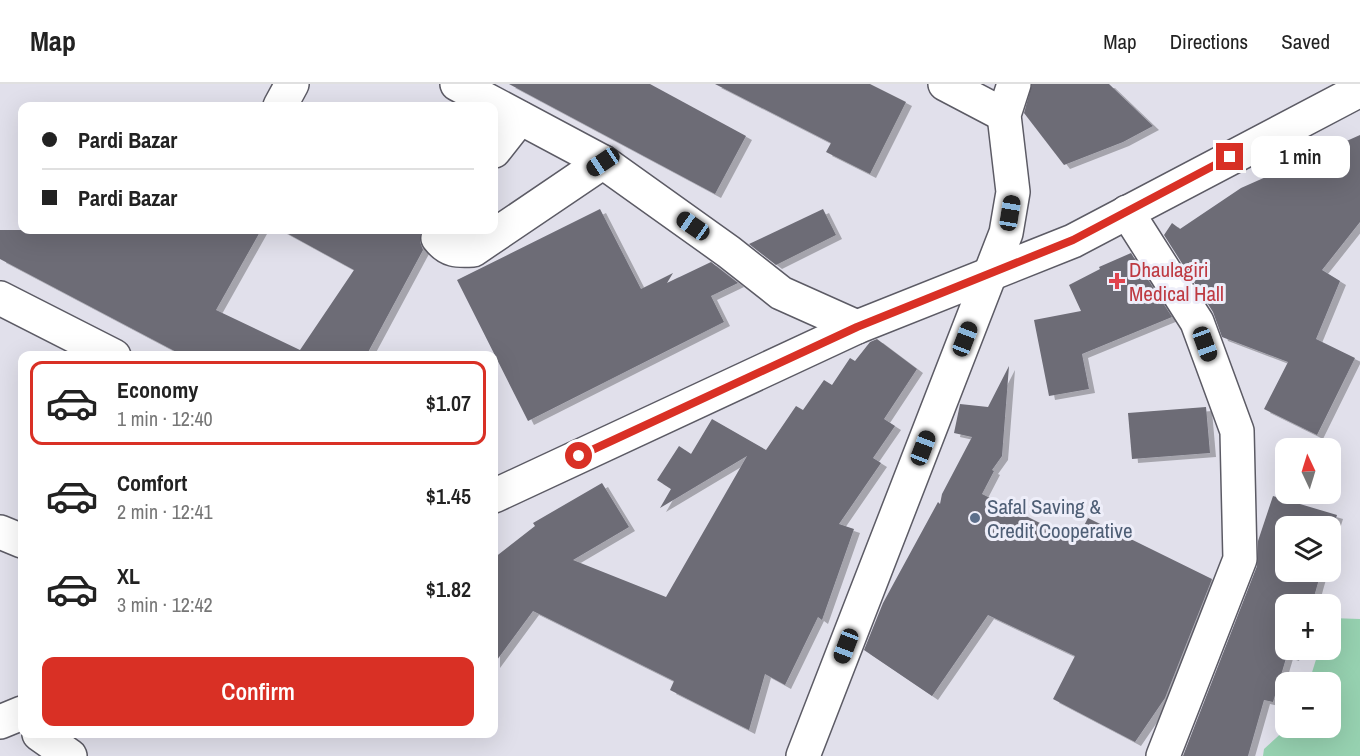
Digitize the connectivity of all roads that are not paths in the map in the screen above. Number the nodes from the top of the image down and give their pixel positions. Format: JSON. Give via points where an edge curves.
{"nodes":[{"id":1,"x":292,"y":84,"type":"edge"},
{"id":2,"x":457,"y":84,"type":"edge"},
{"id":3,"x":945,"y":84,"type":"edge"},
{"id":4,"x":1014,"y":84,"type":"edge"},
{"id":5,"x":1360,"y":90,"type":"edge"},
{"id":6,"x":282,"y":102,"type":"edge"},
{"id":7,"x":490,"y":102,"type":"edge"},
{"id":8,"x":498,"y":106,"type":"edge"},
{"id":9,"x":1004,"y":115,"type":"junction"},
{"id":10,"x":520,"y":118,"type":"junction"},
{"id":11,"x":498,"y":146,"type":"edge"},
{"id":12,"x":603,"y":162,"type":"junction"},
{"id":13,"x":1127,"y":212,"type":"junction"},
{"id":14,"x":498,"y":233,"type":"edge"},
{"id":15,"x":439,"y":234,"type":"edge"},
{"id":16,"x":497,"y":234,"type":"edge"},
{"id":17,"x":991,"y":273,"type":"junction"},
{"id":18,"x":0,"y":298,"type":"edge"},
{"id":19,"x":857,"y":327,"type":"junction"},
{"id":20,"x":104,"y":351,"type":"edge"},
{"id":21,"x":498,"y":494,"type":"edge"},
{"id":22,"x":0,"y":532,"type":"edge"},
{"id":23,"x":18,"y":539,"type":"edge"},
{"id":24,"x":44,"y":738,"type":"edge"},
{"id":25,"x":70,"y":756,"type":"edge"},
{"id":26,"x":803,"y":756,"type":"edge"},
{"id":27,"x":1163,"y":756,"type":"edge"}],
"edges":[{"from":1,"to":6,"type":"street"},
{"from":2,"to":7,"type":"street"},
{"from":3,"to":9,"type":"street"},
{"from":4,"to":9,"type":"street"},
{"from":5,"to":13,"type":"street"},
{"from":8,"to":10,"type":"street"},
{"from":9,"to":17,"type":"street","via":[[1013,192],[1006,233]]},
{"from":10,"to":11,"type":"street"},
{"from":10,"to":12,"type":"street"},
{"from":12,"to":14,"type":"street"},
{"from":12,"to":19,"type":"street","via":[[781,293]]},
{"from":13,"to":17,"type":"street","via":[[1073,240]]},
{"from":13,"to":27,"type":"street","via":[[1197,322],[1237,431],[1240,559]]},
{"from":15,"to":16,"type":"street","via":[[445,247],[453,251],[473,250]]},
{"from":17,"to":19,"type":"street"},
{"from":17,"to":26,"type":"street"},
{"from":18,"to":20,"type":"street"},
{"from":19,"to":21,"type":"street"},
{"from":22,"to":23,"type":"street"},
{"from":24,"to":25,"type":"street"}]}
